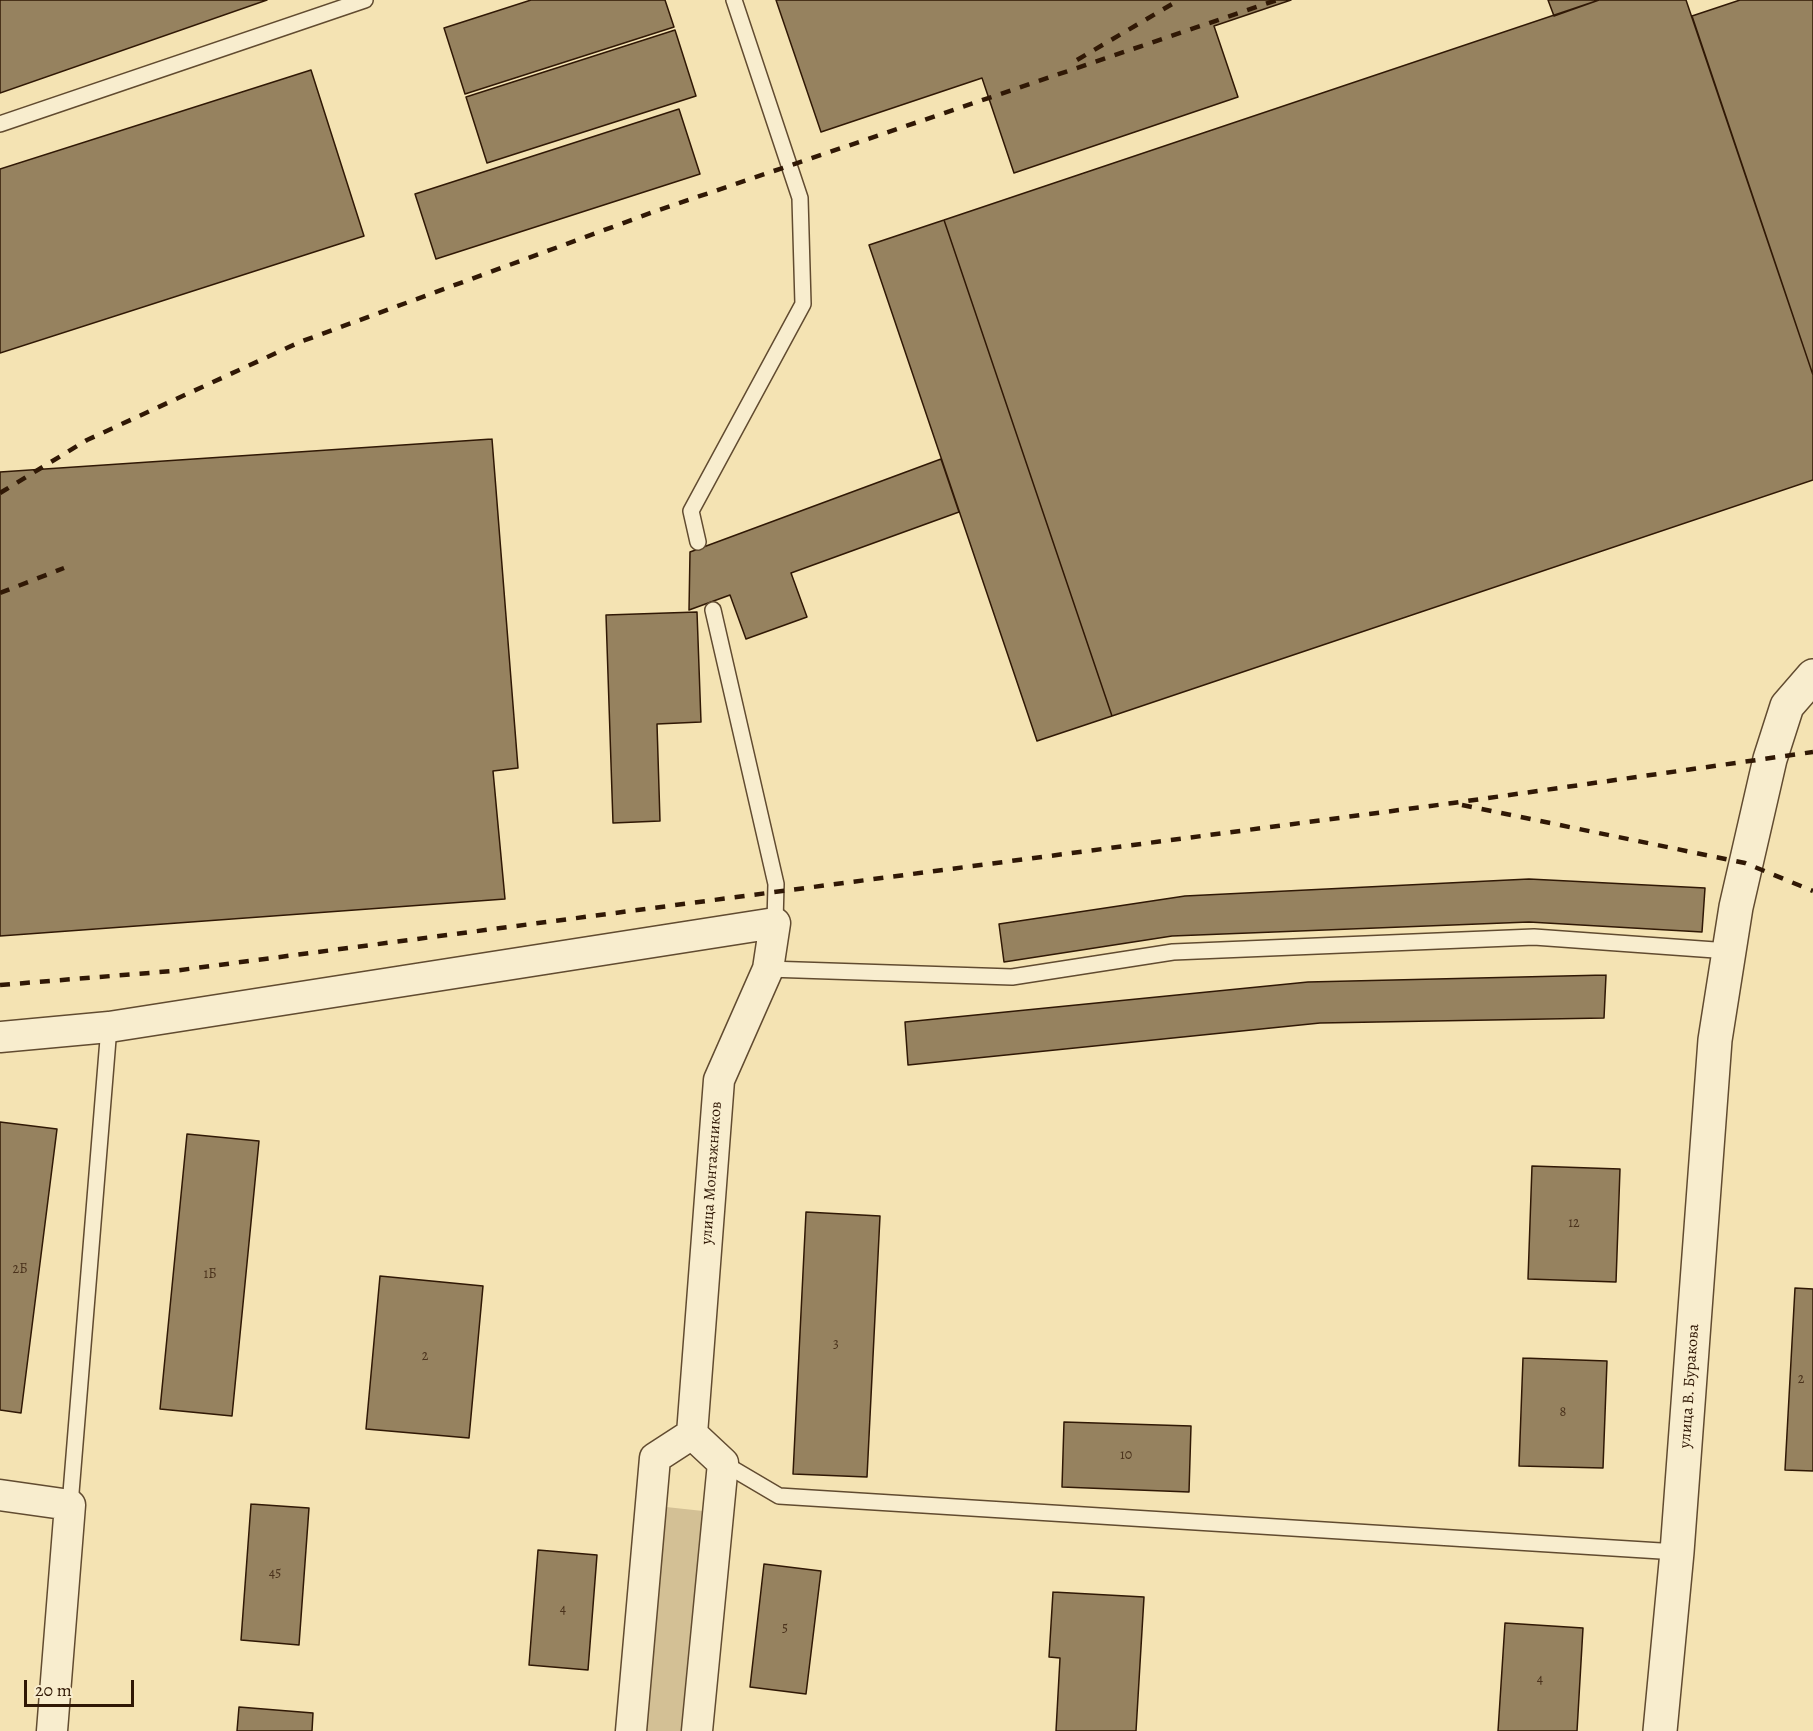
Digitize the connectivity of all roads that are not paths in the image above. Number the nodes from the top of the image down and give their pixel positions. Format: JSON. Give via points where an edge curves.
{"nodes":[{"id":1,"x":364,"y":0,"type":"edge"},
{"id":2,"x":734,"y":0,"type":"edge"},
{"id":3,"x":0,"y":124,"type":"edge"},
{"id":4,"x":698,"y":542,"type":"dead end"},
{"id":5,"x":713,"y":610,"type":"dead end"},
{"id":6,"x":1813,"y":676,"type":"edge"},
{"id":7,"x":774,"y":923,"type":"junction"},
{"id":8,"x":1729,"y":951,"type":"junction"},
{"id":9,"x":768,"y":969,"type":"junction"},
{"id":10,"x":109,"y":1027,"type":"junction"},
{"id":11,"x":0,"y":1037,"type":"edge"},
{"id":12,"x":692,"y":1434,"type":"junction"},
{"id":13,"x":723,"y":1463,"type":"junction"},
{"id":14,"x":0,"y":1495,"type":"edge"},
{"id":15,"x":70,"y":1505,"type":"junction"},
{"id":16,"x":1677,"y":1552,"type":"junction"},
{"id":17,"x":52,"y":1731,"type":"edge"},
{"id":18,"x":631,"y":1731,"type":"edge"},
{"id":19,"x":697,"y":1731,"type":"edge"},
{"id":20,"x":1659,"y":1731,"type":"edge"}],
"edges":[{"from":1,"to":3,"type":"lane"},
{"from":2,"to":4,"type":"lane","via":[[800,198],[803,304],[691,511]]},
{"from":5,"to":7,"type":"lane","via":[[776,884]]},
{"from":6,"to":8,"type":"street","name":"улица В. Буракова","via":[[1787,706],[1770,759]]},
{"from":7,"to":9,"type":"street","name":"улица Монтажников"},
{"from":7,"to":10,"type":"street"},
{"from":8,"to":9,"type":"lane","via":[[1534,938],[1173,952],[1012,977]]},
{"from":8,"to":16,"type":"street","name":"улица В. Буракова","via":[[1716,1040]]},
{"from":9,"to":12,"type":"street","name":"улица Монтажников","via":[[719,1080]]},
{"from":10,"to":11,"type":"street"},
{"from":10,"to":15,"type":"lane"},
{"from":12,"to":13,"type":"street"},
{"from":12,"to":18,"type":"street","via":[[655,1458]]},
{"from":13,"to":16,"type":"lane","via":[[779,1496]]},
{"from":13,"to":19,"type":"street"},
{"from":14,"to":15,"type":"street"},
{"from":15,"to":17,"type":"street"},
{"from":16,"to":20,"type":"street","name":"улица В. Буракова"}]}
